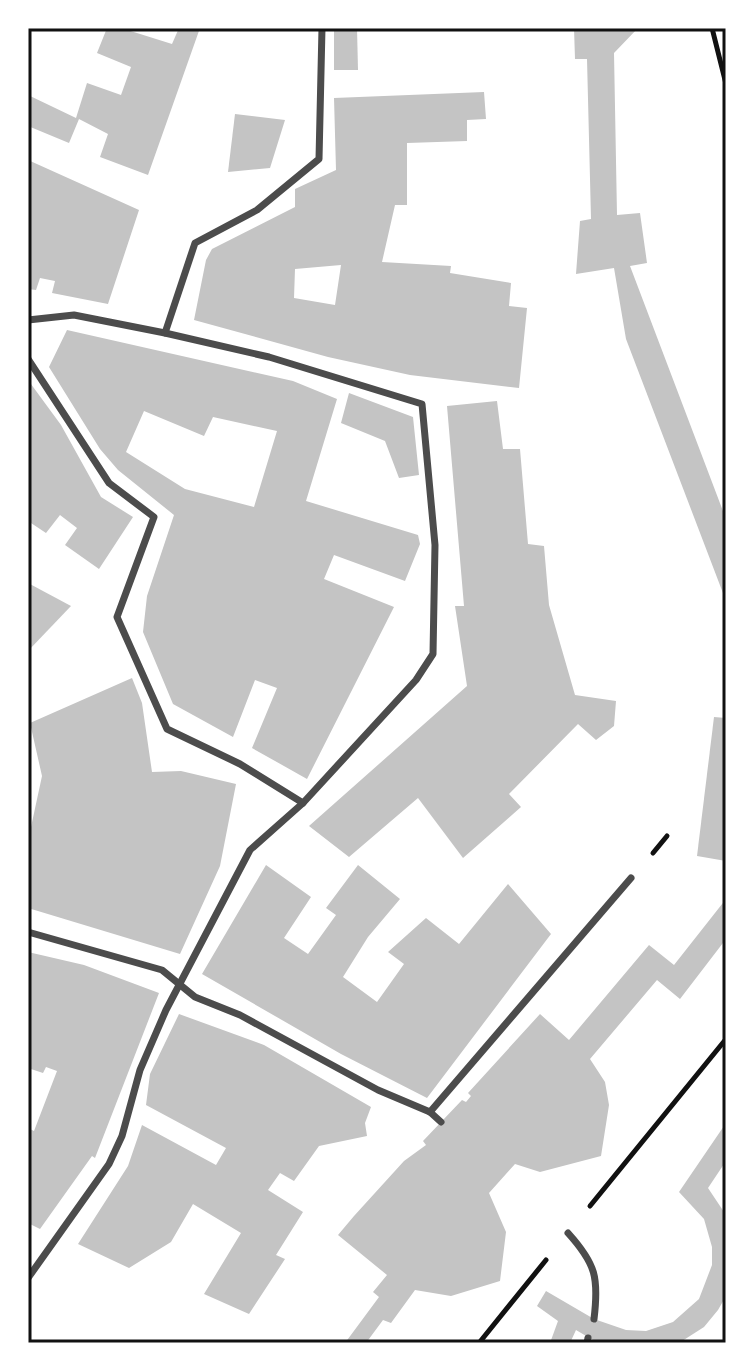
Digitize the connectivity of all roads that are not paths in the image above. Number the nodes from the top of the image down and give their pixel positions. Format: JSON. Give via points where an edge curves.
{"nodes":[{"id":1,"x":322,"y":28,"type":"edge"},
{"id":2,"x":28,"y":320,"type":"edge"},
{"id":3,"x":165,"y":333,"type":"junction"},
{"id":4,"x":28,"y":359,"type":"edge"},
{"id":5,"x":303,"y":803,"type":"junction"},
{"id":6,"x":631,"y":878,"type":"dead end"},
{"id":7,"x":28,"y":932,"type":"edge"},
{"id":8,"x":179,"y":984,"type":"junction"},
{"id":9,"x":430,"y":1112,"type":"junction"},
{"id":10,"x":441,"y":1122,"type":"dead end"},
{"id":11,"x":568,"y":1233,"type":"road end"},
{"id":12,"x":28,"y":1278,"type":"edge"},
{"id":13,"x":594,"y":1319,"type":"dead end"}],
"edges":[{"from":1,"to":3,"type":"street","via":[[319,159],[257,210],[195,243]]},
{"from":2,"to":3,"type":"street","via":[[74,315]]},
{"from":3,"to":5,"type":"street","via":[[269,357],[422,404],[435,545],[433,654],[416,680]]},
{"from":4,"to":5,"type":"street","via":[[109,483],[154,517],[117,617],[167,729],[240,764]]},
{"from":5,"to":8,"type":"street","via":[[250,850]]},
{"from":6,"to":9,"type":"street"},
{"from":7,"to":8,"type":"street","via":[[162,970]]},
{"from":8,"to":9,"type":"street","via":[[195,997]]},
{"from":8,"to":12,"type":"street","via":[[140,1070],[109,1164]]},
{"from":9,"to":10,"type":"street"},
{"from":11,"to":13,"type":"street","via":[[589,1256],[598,1285]]}]}
